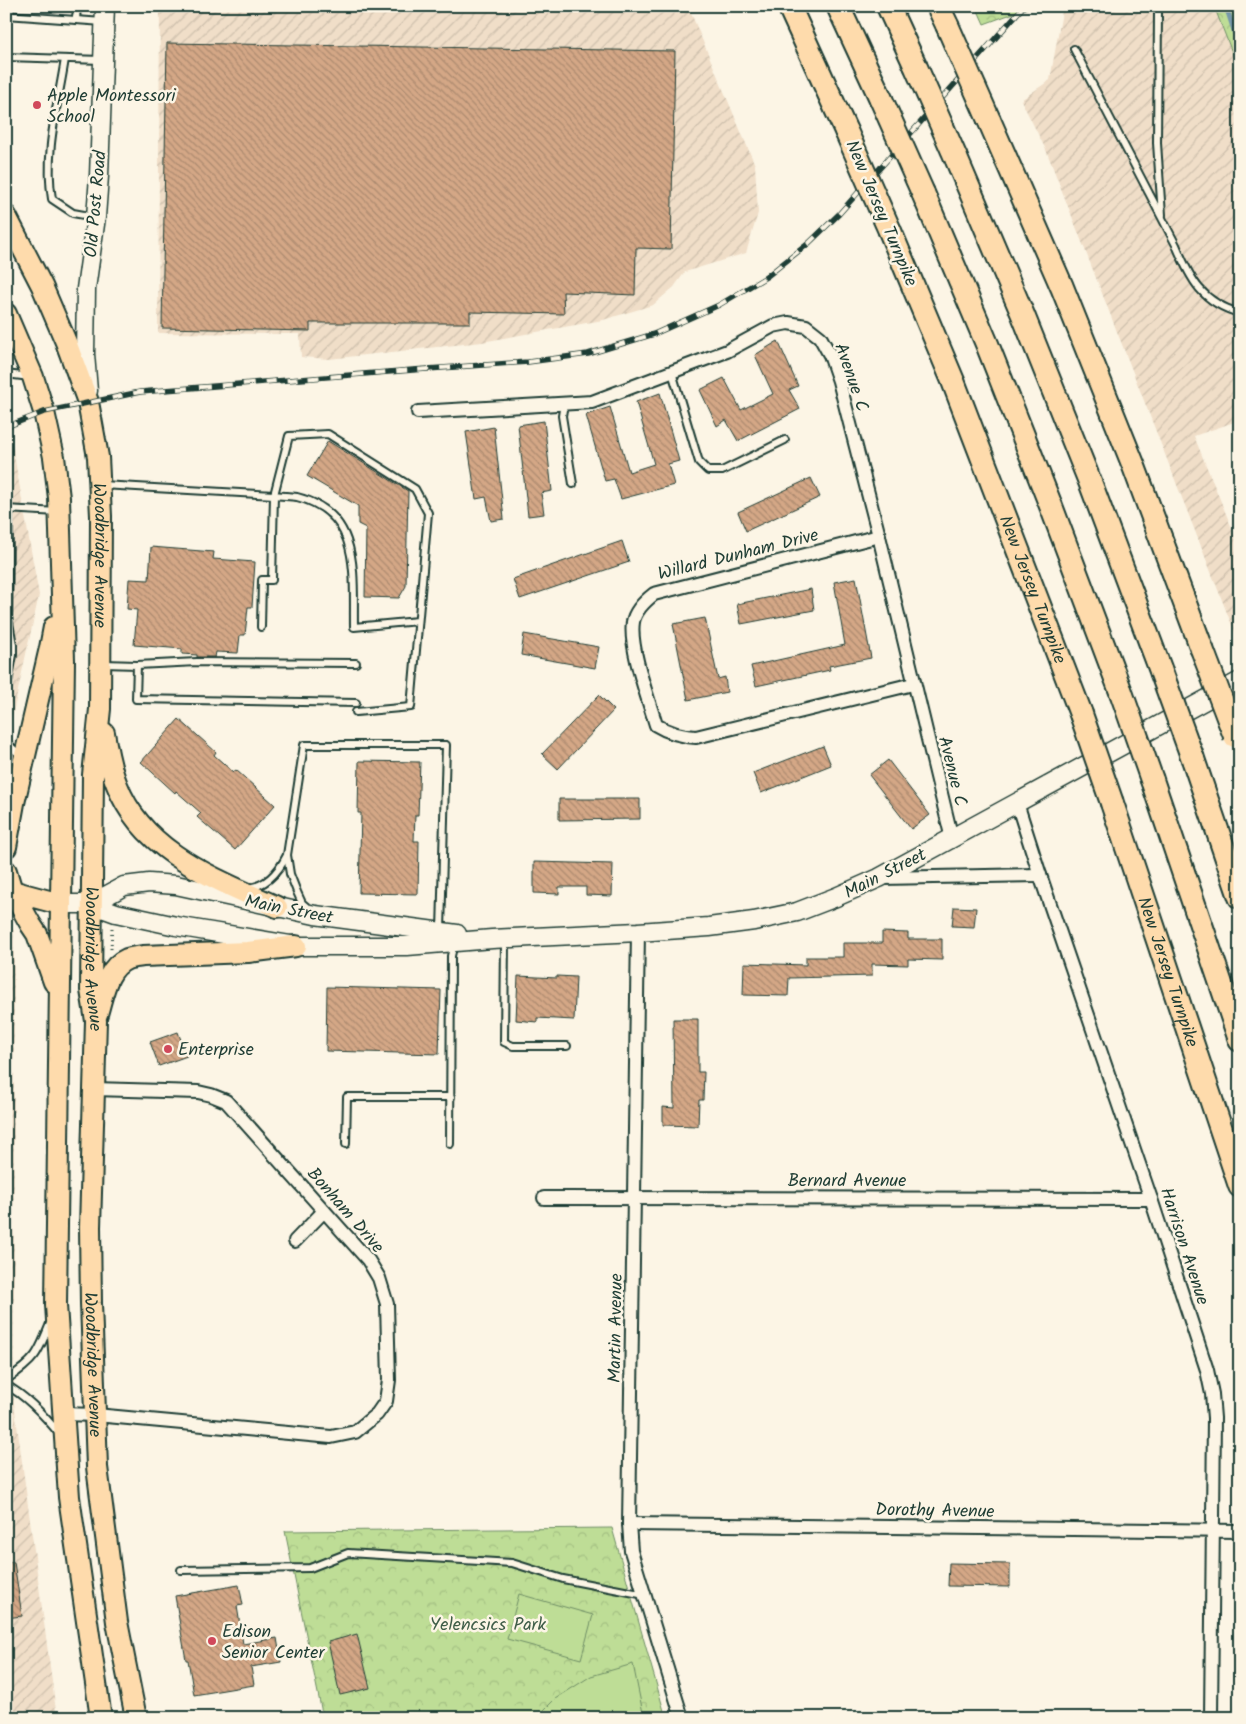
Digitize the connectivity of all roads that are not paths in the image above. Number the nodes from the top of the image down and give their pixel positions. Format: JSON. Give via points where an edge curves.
{"nodes":[{"id":1,"x":77,"y":6,"type":"edge"},
{"id":2,"x":789,"y":6,"type":"edge"},
{"id":3,"x":838,"y":6,"type":"edge"},
{"id":4,"x":888,"y":6,"type":"edge"},
{"id":5,"x":1158,"y":12,"type":"dead end"},
{"id":6,"x":105,"y":14,"type":"edge"},
{"id":7,"x":6,"y":15,"type":"edge"},
{"id":8,"x":943,"y":16,"type":"edge"},
{"id":9,"x":76,"y":20,"type":"junction"},
{"id":10,"x":1074,"y":49,"type":"dead end"},
{"id":11,"x":6,"y":57,"type":"edge"},
{"id":12,"x":65,"y":59,"type":"junction"},
{"id":13,"x":103,"y":60,"type":"junction"},
{"id":14,"x":6,"y":216,"type":"edge"},
{"id":15,"x":96,"y":217,"type":"junction"},
{"id":16,"x":1163,"y":219,"type":"junction"},
{"id":17,"x":1240,"y":313,"type":"edge"},
{"id":18,"x":6,"y":314,"type":"edge"},
{"id":19,"x":672,"y":372,"type":"junction"},
{"id":20,"x":6,"y":374,"type":"edge"},
{"id":21,"x":33,"y":377,"type":"junction"},
{"id":22,"x":88,"y":402,"type":"junction"},
{"id":23,"x":564,"y":403,"type":"junction"},
{"id":24,"x":418,"y":412,"type":"dead end"},
{"id":25,"x":785,"y":440,"type":"dead end"},
{"id":26,"x":573,"y":484,"type":"dead end"},
{"id":27,"x":100,"y":485,"type":"junction"},
{"id":28,"x":274,"y":495,"type":"junction"},
{"id":29,"x":7,"y":509,"type":"edge"},
{"id":30,"x":59,"y":512,"type":"junction"},
{"id":31,"x":878,"y":536,"type":"junction"},
{"id":32,"x":7,"y":538,"type":"edge"},
{"id":33,"x":61,"y":581,"type":"junction"},
{"id":34,"x":7,"y":584,"type":"edge"},
{"id":35,"x":418,"y":621,"type":"junction"},
{"id":36,"x":261,"y":627,"type":"dead end"},
{"id":37,"x":10,"y":655,"type":"edge"},
{"id":38,"x":356,"y":663,"type":"dead end"},
{"id":39,"x":100,"y":664,"type":"junction"},
{"id":40,"x":137,"y":665,"type":"junction"},
{"id":41,"x":1240,"y":681,"type":"edge"},
{"id":42,"x":913,"y":684,"type":"junction"},
{"id":43,"x":6,"y":693,"type":"edge"},
{"id":44,"x":356,"y":703,"type":"dead end"},
{"id":45,"x":100,"y":709,"type":"junction"},
{"id":46,"x":356,"y":712,"type":"dead end"},
{"id":47,"x":6,"y":742,"type":"edge"},
{"id":48,"x":1237,"y":743,"type":"edge"},
{"id":49,"x":25,"y":759,"type":"junction"},
{"id":50,"x":1017,"y":803,"type":"junction"},
{"id":51,"x":10,"y":806,"type":"edge"},
{"id":52,"x":952,"y":838,"type":"junction"},
{"id":53,"x":6,"y":847,"type":"edge"},
{"id":54,"x":287,"y":855,"type":"junction"},
{"id":55,"x":6,"y":872,"type":"edge"},
{"id":56,"x":1040,"y":875,"type":"junction"},
{"id":57,"x":879,"y":878,"type":"junction"},
{"id":58,"x":239,"y":889,"type":"junction"},
{"id":59,"x":12,"y":891,"type":"junction"},
{"id":60,"x":1240,"y":897,"type":"edge"},
{"id":61,"x":60,"y":904,"type":"junction"},
{"id":62,"x":91,"y":904,"type":"junction"},
{"id":63,"x":277,"y":907,"type":"junction"},
{"id":64,"x":315,"y":915,"type":"junction"},
{"id":65,"x":638,"y":932,"type":"junction"},
{"id":66,"x":447,"y":937,"type":"junction"},
{"id":67,"x":498,"y":938,"type":"junction"},
{"id":68,"x":296,"y":946,"type":"junction"},
{"id":69,"x":59,"y":1001,"type":"junction"},
{"id":70,"x":96,"y":1020,"type":"junction"},
{"id":71,"x":1240,"y":1040,"type":"edge"},
{"id":72,"x":568,"y":1046,"type":"dead end"},
{"id":73,"x":94,"y":1090,"type":"junction"},
{"id":74,"x":451,"y":1097,"type":"junction"},
{"id":75,"x":346,"y":1144,"type":"dead end"},
{"id":76,"x":450,"y":1144,"type":"dead end"},
{"id":77,"x":1240,"y":1186,"type":"edge"},
{"id":78,"x":635,"y":1197,"type":"junction"},
{"id":79,"x":544,"y":1198,"type":"dead end"},
{"id":80,"x":1151,"y":1199,"type":"junction"},
{"id":81,"x":324,"y":1211,"type":"junction"},
{"id":82,"x":295,"y":1241,"type":"dead end"},
{"id":83,"x":56,"y":1306,"type":"junction"},
{"id":84,"x":6,"y":1380,"type":"edge"},
{"id":85,"x":6,"y":1385,"type":"edge"},
{"id":86,"x":63,"y":1414,"type":"junction"},
{"id":87,"x":96,"y":1415,"type":"junction"},
{"id":88,"x":65,"y":1442,"type":"junction"},
{"id":89,"x":629,"y":1524,"type":"junction"},
{"id":90,"x":1213,"y":1530,"type":"junction"},
{"id":91,"x":1240,"y":1531,"type":"edge"},
{"id":92,"x":181,"y":1570,"type":"dead end"},
{"id":93,"x":645,"y":1595,"type":"junction"},
{"id":94,"x":6,"y":1712,"type":"edge"},
{"id":95,"x":7,"y":1718,"type":"edge"},
{"id":96,"x":101,"y":1718,"type":"edge"},
{"id":97,"x":136,"y":1718,"type":"edge"},
{"id":98,"x":682,"y":1718,"type":"edge"},
{"id":99,"x":1211,"y":1718,"type":"edge"}],
"edges":[{"from":1,"to":9,"type":"lane"},
{"from":2,"to":77,"type":"highway","name":"New Jersey Turnpike","bridge":true,"via":[[846,130],[953,381],[1082,714]]},
{"from":3,"to":71,"type":"highway","bridge":true,"via":[[923,193],[1051,506],[1121,692]]},
{"from":4,"to":60,"type":"highway","bridge":true,"via":[[956,158],[1092,487],[1161,670]]},
{"from":5,"to":16,"type":"lane","via":[[1157,143]]},
{"from":6,"to":9,"type":"lane"},
{"from":6,"to":13,"type":"main road","name":"Old Post Road"},
{"from":7,"to":9,"type":"lane"},
{"from":8,"to":48,"type":"highway","bridge":true,"via":[[1062,287],[1133,464]]},
{"from":10,"to":16,"type":"lane"},
{"from":11,"to":12,"type":"lane"},
{"from":12,"to":13,"type":"lane"},
{"from":12,"to":15,"type":"lane","via":[[50,146],[52,199],[74,213]]},
{"from":13,"to":15,"type":"main road","name":"Old Post Road"},
{"from":14,"to":22,"type":"main road","name":"Woodbridge Avenue","via":[[42,286]]},
{"from":15,"to":22,"type":"main road","name":"Old Post Road","via":[[86,289]]},
{"from":16,"to":17,"type":"lane","via":[[1190,277],[1199,288],[1224,308]]},
{"from":18,"to":21,"type":"main road","name":"Woodbridge Avenue"},
{"from":19,"to":23,"type":"street","name":"Avenue C","via":[[592,402]]},
{"from":19,"to":25,"type":"lane","via":[[700,462],[708,471],[722,471]]},
{"from":19,"to":31,"type":"street","name":"Avenue C","via":[[727,351],[773,326],[788,323],[806,326],[820,337],[839,381]]},
{"from":20,"to":21,"type":"lane"},
{"from":21,"to":30,"type":"main road","name":"Woodbridge Avenue","via":[[54,457]]},
{"from":22,"to":27,"type":"main road","name":"Woodbridge Avenue","via":[[95,431]]},
{"from":23,"to":24,"type":"street","name":"Avenue C"},
{"from":23,"to":26,"type":"lane","via":[[562,416]]},
{"from":27,"to":28,"type":"lane"},
{"from":27,"to":39,"type":"main road","name":"Woodbridge Avenue"},
{"from":28,"to":35,"type":"lane","via":[[297,497],[317,505],[344,530],[350,544],[354,627]]},
{"from":28,"to":35,"type":"lane","via":[[289,436],[328,434],[415,489],[428,513]]},
{"from":28,"to":36,"type":"lane","via":[[272,580],[262,580]]},
{"from":29,"to":30,"type":"lane"},
{"from":29,"to":32,"type":"lane"},
{"from":30,"to":33,"type":"main road","name":"Woodbridge Avenue"},
{"from":31,"to":42,"type":"street","name":"Avenue C"},
{"from":31,"to":42,"type":"street","name":"Willard Dunham Drive","via":[[654,594],[641,604],[634,620],[632,640],[656,725],[685,736],[696,737]]},
{"from":32,"to":34,"type":"lane"},
{"from":33,"to":49,"type":"main road"},
{"from":33,"to":61,"type":"main road","name":"Woodbridge Avenue","via":[[64,660]]},
{"from":34,"to":37,"type":"lane","via":[[13,645]]},
{"from":35,"to":46,"type":"lane","via":[[411,706]]},
{"from":37,"to":43,"type":"lane"},
{"from":38,"to":40,"type":"lane"},
{"from":39,"to":40,"type":"lane"},
{"from":39,"to":45,"type":"main road","name":"Woodbridge Avenue"},
{"from":40,"to":44,"type":"lane","via":[[136,699]]},
{"from":41,"to":50,"type":"main road","name":"Main Street"},
{"from":42,"to":52,"type":"street","name":"Avenue C"},
{"from":45,"to":58,"type":"main road","via":[[117,785],[141,825],[169,852]]},
{"from":45,"to":62,"type":"main road","name":"Woodbridge Avenue","via":[[93,775]]},
{"from":47,"to":49,"type":"lane"},
{"from":49,"to":51,"type":"main road"},
{"from":50,"to":52,"type":"main road","name":"Main Street"},
{"from":50,"to":56,"type":"street","name":"Harrison Avenue"},
{"from":51,"to":53,"type":"main road"},
{"from":52,"to":57,"type":"main road","name":"Main Street"},
{"from":54,"to":58,"type":"lane","via":[[279,870],[267,880],[253,888]]},
{"from":54,"to":64,"type":"lane","via":[[290,874],[302,903]]},
{"from":54,"to":66,"type":"lane","via":[[304,745],[446,745]]},
{"from":55,"to":59,"type":"main road"},
{"from":56,"to":57,"type":"street"},
{"from":56,"to":80,"type":"street","name":"Harrison Avenue"},
{"from":57,"to":65,"type":"main road","name":"Main Street","via":[[797,912],[709,927]]},
{"from":58,"to":63,"type":"main road"},
{"from":59,"to":61,"type":"main road"},
{"from":59,"to":69,"type":"main road","via":[[37,934]]},
{"from":61,"to":62,"type":"main road","name":"Main Street"},
{"from":61,"to":69,"type":"main road","name":"Woodbridge Avenue"},
{"from":62,"to":63,"type":"main road","name":"Main Street","via":[[124,886],[149,883]]},
{"from":62,"to":68,"type":"main road","name":"Main Street","via":[[176,926]]},
{"from":62,"to":70,"type":"main road","name":"Woodbridge Avenue","via":[[91,990]]},
{"from":63,"to":64,"type":"main road","name":"Main Street"},
{"from":64,"to":66,"type":"main road","name":"Main Street"},
{"from":65,"to":67,"type":"main road","name":"Main Street"},
{"from":65,"to":78,"type":"street","name":"Martin Avenue"},
{"from":66,"to":67,"type":"main road","name":"Main Street"},
{"from":66,"to":68,"type":"main road","name":"Main Street","via":[[407,946]]},
{"from":66,"to":74,"type":"lane","via":[[451,956]]},
{"from":67,"to":72,"type":"lane","via":[[504,1042],[513,1046]]},
{"from":68,"to":70,"type":"main road","via":[[128,959],[116,966],[106,984]]},
{"from":69,"to":83,"type":"main road","name":"Woodbridge Avenue"},
{"from":70,"to":73,"type":"main road","name":"Woodbridge Avenue"},
{"from":73,"to":81,"type":"street","name":"Bonham Drive","via":[[198,1092],[226,1101]]},
{"from":73,"to":87,"type":"main road","name":"Woodbridge Avenue","via":[[90,1236]]},
{"from":74,"to":75,"type":"lane","via":[[347,1098]]},
{"from":74,"to":76,"type":"lane"},
{"from":78,"to":79,"type":"street","name":"Bernard Avenue"},
{"from":78,"to":80,"type":"street","name":"Bernard Avenue"},
{"from":78,"to":89,"type":"street","name":"Martin Avenue"},
{"from":80,"to":90,"type":"street","name":"Harrison Avenue","via":[[1212,1394]]},
{"from":81,"to":82,"type":"street"},
{"from":81,"to":87,"type":"street","name":"Bonham Drive","via":[[368,1260],[379,1278],[387,1304],[389,1380],[386,1401],[377,1414],[355,1432],[331,1437]]},
{"from":83,"to":84,"type":"lane","via":[[37,1354],[27,1366]]},
{"from":83,"to":86,"type":"main road","name":"Woodbridge Avenue"},
{"from":85,"to":88,"type":"lane","via":[[50,1422]]},
{"from":86,"to":87,"type":"street","name":"Bonham Drive"},
{"from":86,"to":88,"type":"main road","name":"Woodbridge Avenue"},
{"from":87,"to":97,"type":"main road","name":"Woodbridge Avenue","via":[[97,1467],[116,1622]]},
{"from":88,"to":96,"type":"main road","name":"Woodbridge Avenue","via":[[69,1497]]},
{"from":89,"to":90,"type":"street","name":"Dorothy Avenue"},
{"from":89,"to":93,"type":"street","name":"Martin Avenue","via":[[631,1551]]},
{"from":90,"to":91,"type":"street","name":"Dorothy Avenue"},
{"from":90,"to":99,"type":"street","name":"Harrison Avenue"},
{"from":92,"to":93,"type":"lane","via":[[310,1568],[348,1553],[512,1563],[563,1579]]},
{"from":93,"to":98,"type":"street","name":"Martin Avenue"},
{"from":94,"to":95,"type":"lane"}]}
